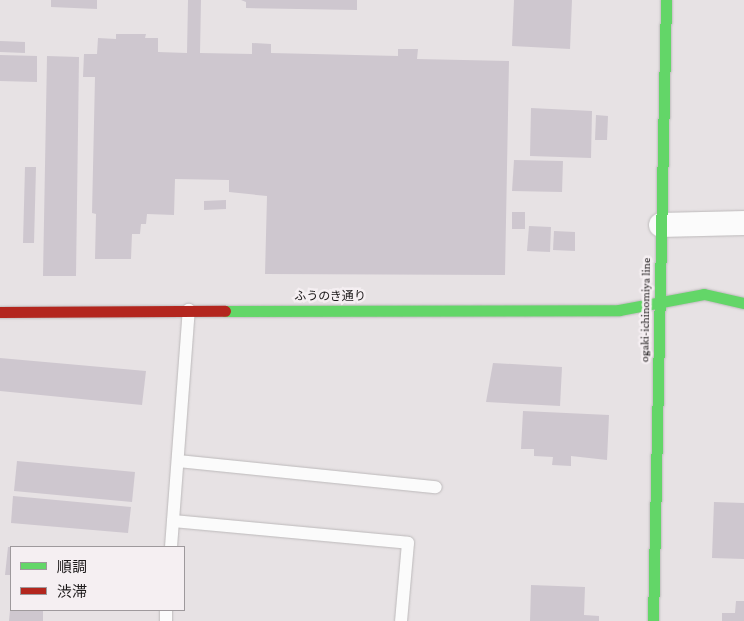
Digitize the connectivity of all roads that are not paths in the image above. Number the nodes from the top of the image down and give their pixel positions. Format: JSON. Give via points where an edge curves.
{"nodes":[{"id":1,"x":666,"y":0,"type":"edge"},
{"id":2,"x":744,"y":223,"type":"edge"},
{"id":3,"x":661,"y":225,"type":"junction"},
{"id":4,"x":660,"y":301,"type":"junction"},
{"id":5,"x":744,"y":303,"type":"edge"},
{"id":6,"x":189,"y":310,"type":"junction"},
{"id":7,"x":0,"y":312,"type":"edge"},
{"id":8,"x":178,"y":461,"type":"junction"},
{"id":9,"x":436,"y":487,"type":"dead end"},
{"id":10,"x":173,"y":522,"type":"junction"},
{"id":11,"x":171,"y":546,"type":"edge"},
{"id":12,"x":401,"y":621,"type":"edge"},
{"id":13,"x":653,"y":621,"type":"edge"}],
"edges":[{"from":1,"to":3,"type":"street","name":"ogaki-ichinomiya line"},
{"from":2,"to":3,"type":"street"},
{"from":3,"to":4,"type":"street","name":"ogaki-ichinomiya line"},
{"from":4,"to":5,"type":"street","name":"ふうのき通り","via":[[704,294]]},
{"from":4,"to":6,"type":"street","name":"ふうのき通り","via":[[619,310]]},
{"from":4,"to":13,"type":"street","name":"ogaki-ichinomiya line"},
{"from":6,"to":7,"type":"street","name":"ふうのき通り"},
{"from":6,"to":8,"type":"lane"},
{"from":8,"to":9,"type":"lane"},
{"from":8,"to":10,"type":"lane"},
{"from":10,"to":11,"type":"lane"},
{"from":10,"to":12,"type":"lane","via":[[408,543]]}]}
